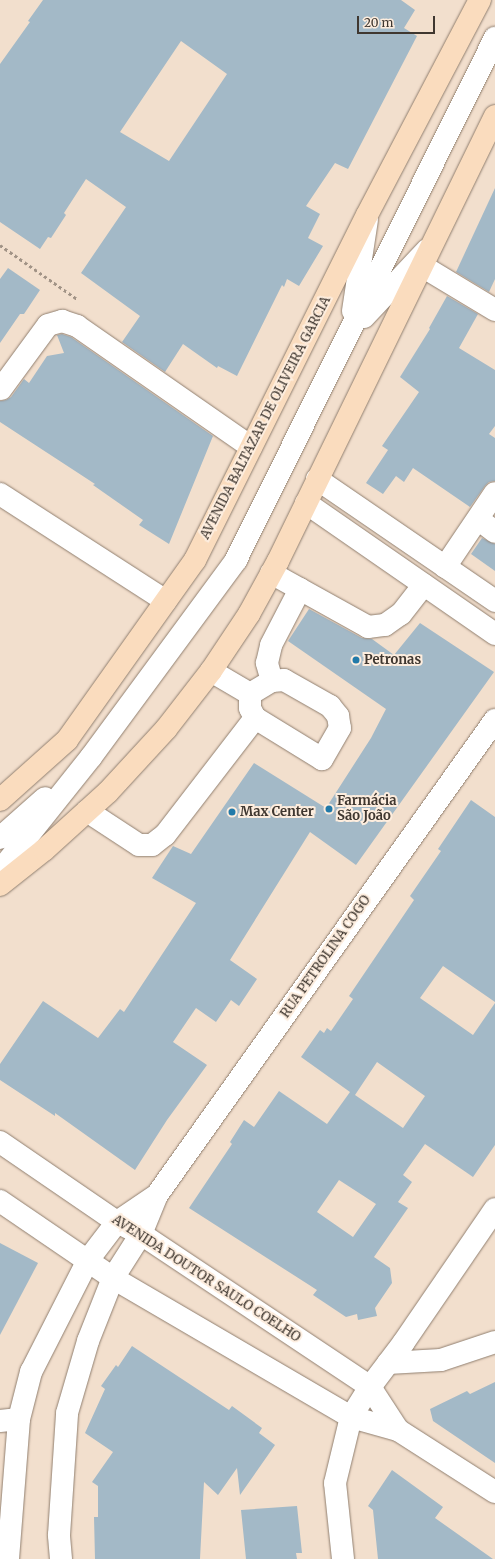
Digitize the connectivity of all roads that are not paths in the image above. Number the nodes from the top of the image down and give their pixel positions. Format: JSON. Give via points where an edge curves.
{"nodes":[{"id":1,"x":480,"y":0,"type":"edge"},
{"id":2,"x":495,"y":38,"type":"edge"},
{"id":3,"x":495,"y":116,"type":"edge"},
{"id":4,"x":368,"y":215,"type":"junction"},
{"id":5,"x":431,"y":246,"type":"junction"},
{"id":6,"x":422,"y":266,"type":"junction"},
{"id":7,"x":495,"y":310,"type":"edge"},
{"id":8,"x":349,"y":332,"type":"junction"},
{"id":9,"x":1,"y":389,"type":"edge"},
{"id":10,"x":252,"y":447,"type":"junction"},
{"id":11,"x":318,"y":479,"type":"junction"},
{"id":12,"x":0,"y":494,"type":"edge"},
{"id":13,"x":495,"y":494,"type":"edge"},
{"id":14,"x":306,"y":503,"type":"junction"},
{"id":15,"x":478,"y":519,"type":"junction"},
{"id":16,"x":495,"y":532,"type":"edge"},
{"id":17,"x":445,"y":567,"type":"junction"},
{"id":18,"x":271,"y":573,"type":"junction"},
{"id":19,"x":424,"y":585,"type":"junction"},
{"id":20,"x":300,"y":589,"type":"junction"},
{"id":21,"x":166,"y":601,"type":"junction"},
{"id":22,"x":495,"y":601,"type":"edge"},
{"id":23,"x":495,"y":634,"type":"edge"},
{"id":24,"x":211,"y":671,"type":"junction"},
{"id":25,"x":272,"y":681,"type":"junction"},
{"id":26,"x":250,"y":694,"type":"junction"},
{"id":27,"x":255,"y":718,"type":"junction"},
{"id":28,"x":495,"y":720,"type":"edge"},
{"id":29,"x":91,"y":757,"type":"junction"},
{"id":30,"x":0,"y":800,"type":"edge"},
{"id":31,"x":87,"y":811,"type":"junction"},
{"id":32,"x":0,"y":818,"type":"edge"},
{"id":33,"x":0,"y":838,"type":"edge"},
{"id":34,"x":0,"y":871,"type":"edge"},
{"id":35,"x":0,"y":885,"type":"edge"},
{"id":36,"x":0,"y":1142,"type":"edge"},
{"id":37,"x":157,"y":1195,"type":"junction"},
{"id":38,"x":0,"y":1201,"type":"edge"},
{"id":39,"x":495,"y":1209,"type":"edge"},
{"id":40,"x":117,"y":1222,"type":"junction"},
{"id":41,"x":141,"y":1234,"type":"junction"},
{"id":42,"x":88,"y":1260,"type":"junction"},
{"id":43,"x":114,"y":1278,"type":"junction"},
{"id":44,"x":495,"y":1342,"type":"edge"},
{"id":45,"x":388,"y":1363,"type":"junction"},
{"id":46,"x":370,"y":1387,"type":"junction"},
{"id":47,"x":351,"y":1417,"type":"junction"},
{"id":48,"x":9,"y":1420,"type":"edge"},
{"id":49,"x":398,"y":1430,"type":"junction"},
{"id":50,"x":495,"y":1492,"type":"edge"},
{"id":51,"x":8,"y":1559,"type":"edge"},
{"id":52,"x":62,"y":1559,"type":"edge"},
{"id":53,"x":343,"y":1559,"type":"edge"}],
"edges":[{"from":1,"to":4,"type":"main road","name":"AVENIDA BALTAZAR DE OLIVEIRA GARCIA"},
{"from":2,"to":8,"type":"street"},
{"from":3,"to":5,"type":"main road"},
{"from":4,"to":8,"type":"street"},
{"from":4,"to":10,"type":"main road","name":"AVENIDA BALTAZAR DE OLIVEIRA GARCIA"},
{"from":5,"to":6,"type":"main road"},
{"from":5,"to":8,"type":"street"},
{"from":6,"to":7,"type":"street"},
{"from":6,"to":11,"type":"main road"},
{"from":8,"to":29,"type":"street","via":[[236,560]]},
{"from":9,"to":10,"type":"street","via":[[48,325],[62,321],[77,326]]},
{"from":10,"to":21,"type":"main road","name":"AVENIDA BALTAZAR DE OLIVEIRA GARCIA","via":[[195,560]]},
{"from":11,"to":14,"type":"main road"},
{"from":11,"to":17,"type":"street"},
{"from":12,"to":21,"type":"street"},
{"from":13,"to":15,"type":"street"},
{"from":14,"to":18,"type":"main road"},
{"from":14,"to":19,"type":"street"},
{"from":15,"to":16,"type":"street"},
{"from":15,"to":17,"type":"street"},
{"from":17,"to":22,"type":"street"},
{"from":18,"to":20,"type":"street"},
{"from":18,"to":24,"type":"main road","via":[[249,614]]},
{"from":19,"to":20,"type":"street","via":[[401,614],[386,625],[368,627]]},
{"from":19,"to":23,"type":"street"},
{"from":20,"to":25,"type":"street","via":[[271,645],[267,663]]},
{"from":21,"to":30,"type":"main road","name":"AVENIDA BALTAZAR DE OLIVEIRA GARCIA","via":[[67,740]]},
{"from":24,"to":26,"type":"street"},
{"from":24,"to":31,"type":"main road","via":[[166,729]]},
{"from":25,"to":26,"type":"street"},
{"from":25,"to":27,"type":"street","via":[[284,680],[330,706],[338,716],[340,728],[322,759]]},
{"from":26,"to":27,"type":"street","via":[[250,708]]},
{"from":27,"to":31,"type":"street","via":[[165,835],[152,845],[139,845]]},
{"from":28,"to":37,"type":"street","name":"RUA PETROLINA COGO"},
{"from":29,"to":32,"type":"street"},
{"from":29,"to":33,"type":"street"},
{"from":29,"to":34,"type":"street"},
{"from":31,"to":35,"type":"main road"},
{"from":36,"to":40,"type":"street","name":"AVENIDA DOUTOR SAULO COELHO"},
{"from":37,"to":40,"type":"street","name":"RUA PETROLINA COGO"},
{"from":37,"to":41,"type":"street","name":"RUA PETROLINA COGO"},
{"from":38,"to":42,"type":"street","name":"AVENIDA DOUTOR SAULO COELHO"},
{"from":39,"to":45,"type":"street"},
{"from":40,"to":41,"type":"street","name":"AVENIDA DOUTOR SAULO COELHO"},
{"from":40,"to":42,"type":"street","name":"RUA PETROLINA COGO"},
{"from":41,"to":43,"type":"street","name":"RUA PETROLINA COGO"},
{"from":41,"to":46,"type":"street","name":"AVENIDA DOUTOR SAULO COELHO"},
{"from":42,"to":43,"type":"street","name":"AVENIDA DOUTOR SAULO COELHO"},
{"from":42,"to":48,"type":"street","name":"RUA PETROLINA COGO"},
{"from":43,"to":47,"type":"street","name":"AVENIDA DOUTOR SAULO COELHO"},
{"from":43,"to":52,"type":"street","name":"RUA PETROLINA COGO","via":[[88,1341],[66,1413],[59,1535]]},
{"from":44,"to":45,"type":"street","via":[[441,1360]]},
{"from":45,"to":46,"type":"street"},
{"from":46,"to":47,"type":"street"},
{"from":46,"to":49,"type":"street","name":"AVENIDA DOUTOR SAULO COELHO"},
{"from":47,"to":49,"type":"street","name":"AVENIDA DOUTOR SAULO COELHO"},
{"from":47,"to":53,"type":"street","via":[[335,1483]]},
{"from":48,"to":51,"type":"street","name":"RUA PETROLINA COGO"},
{"from":49,"to":50,"type":"street","name":"AVENIDA DOUTOR SAULO COELHO"}]}
